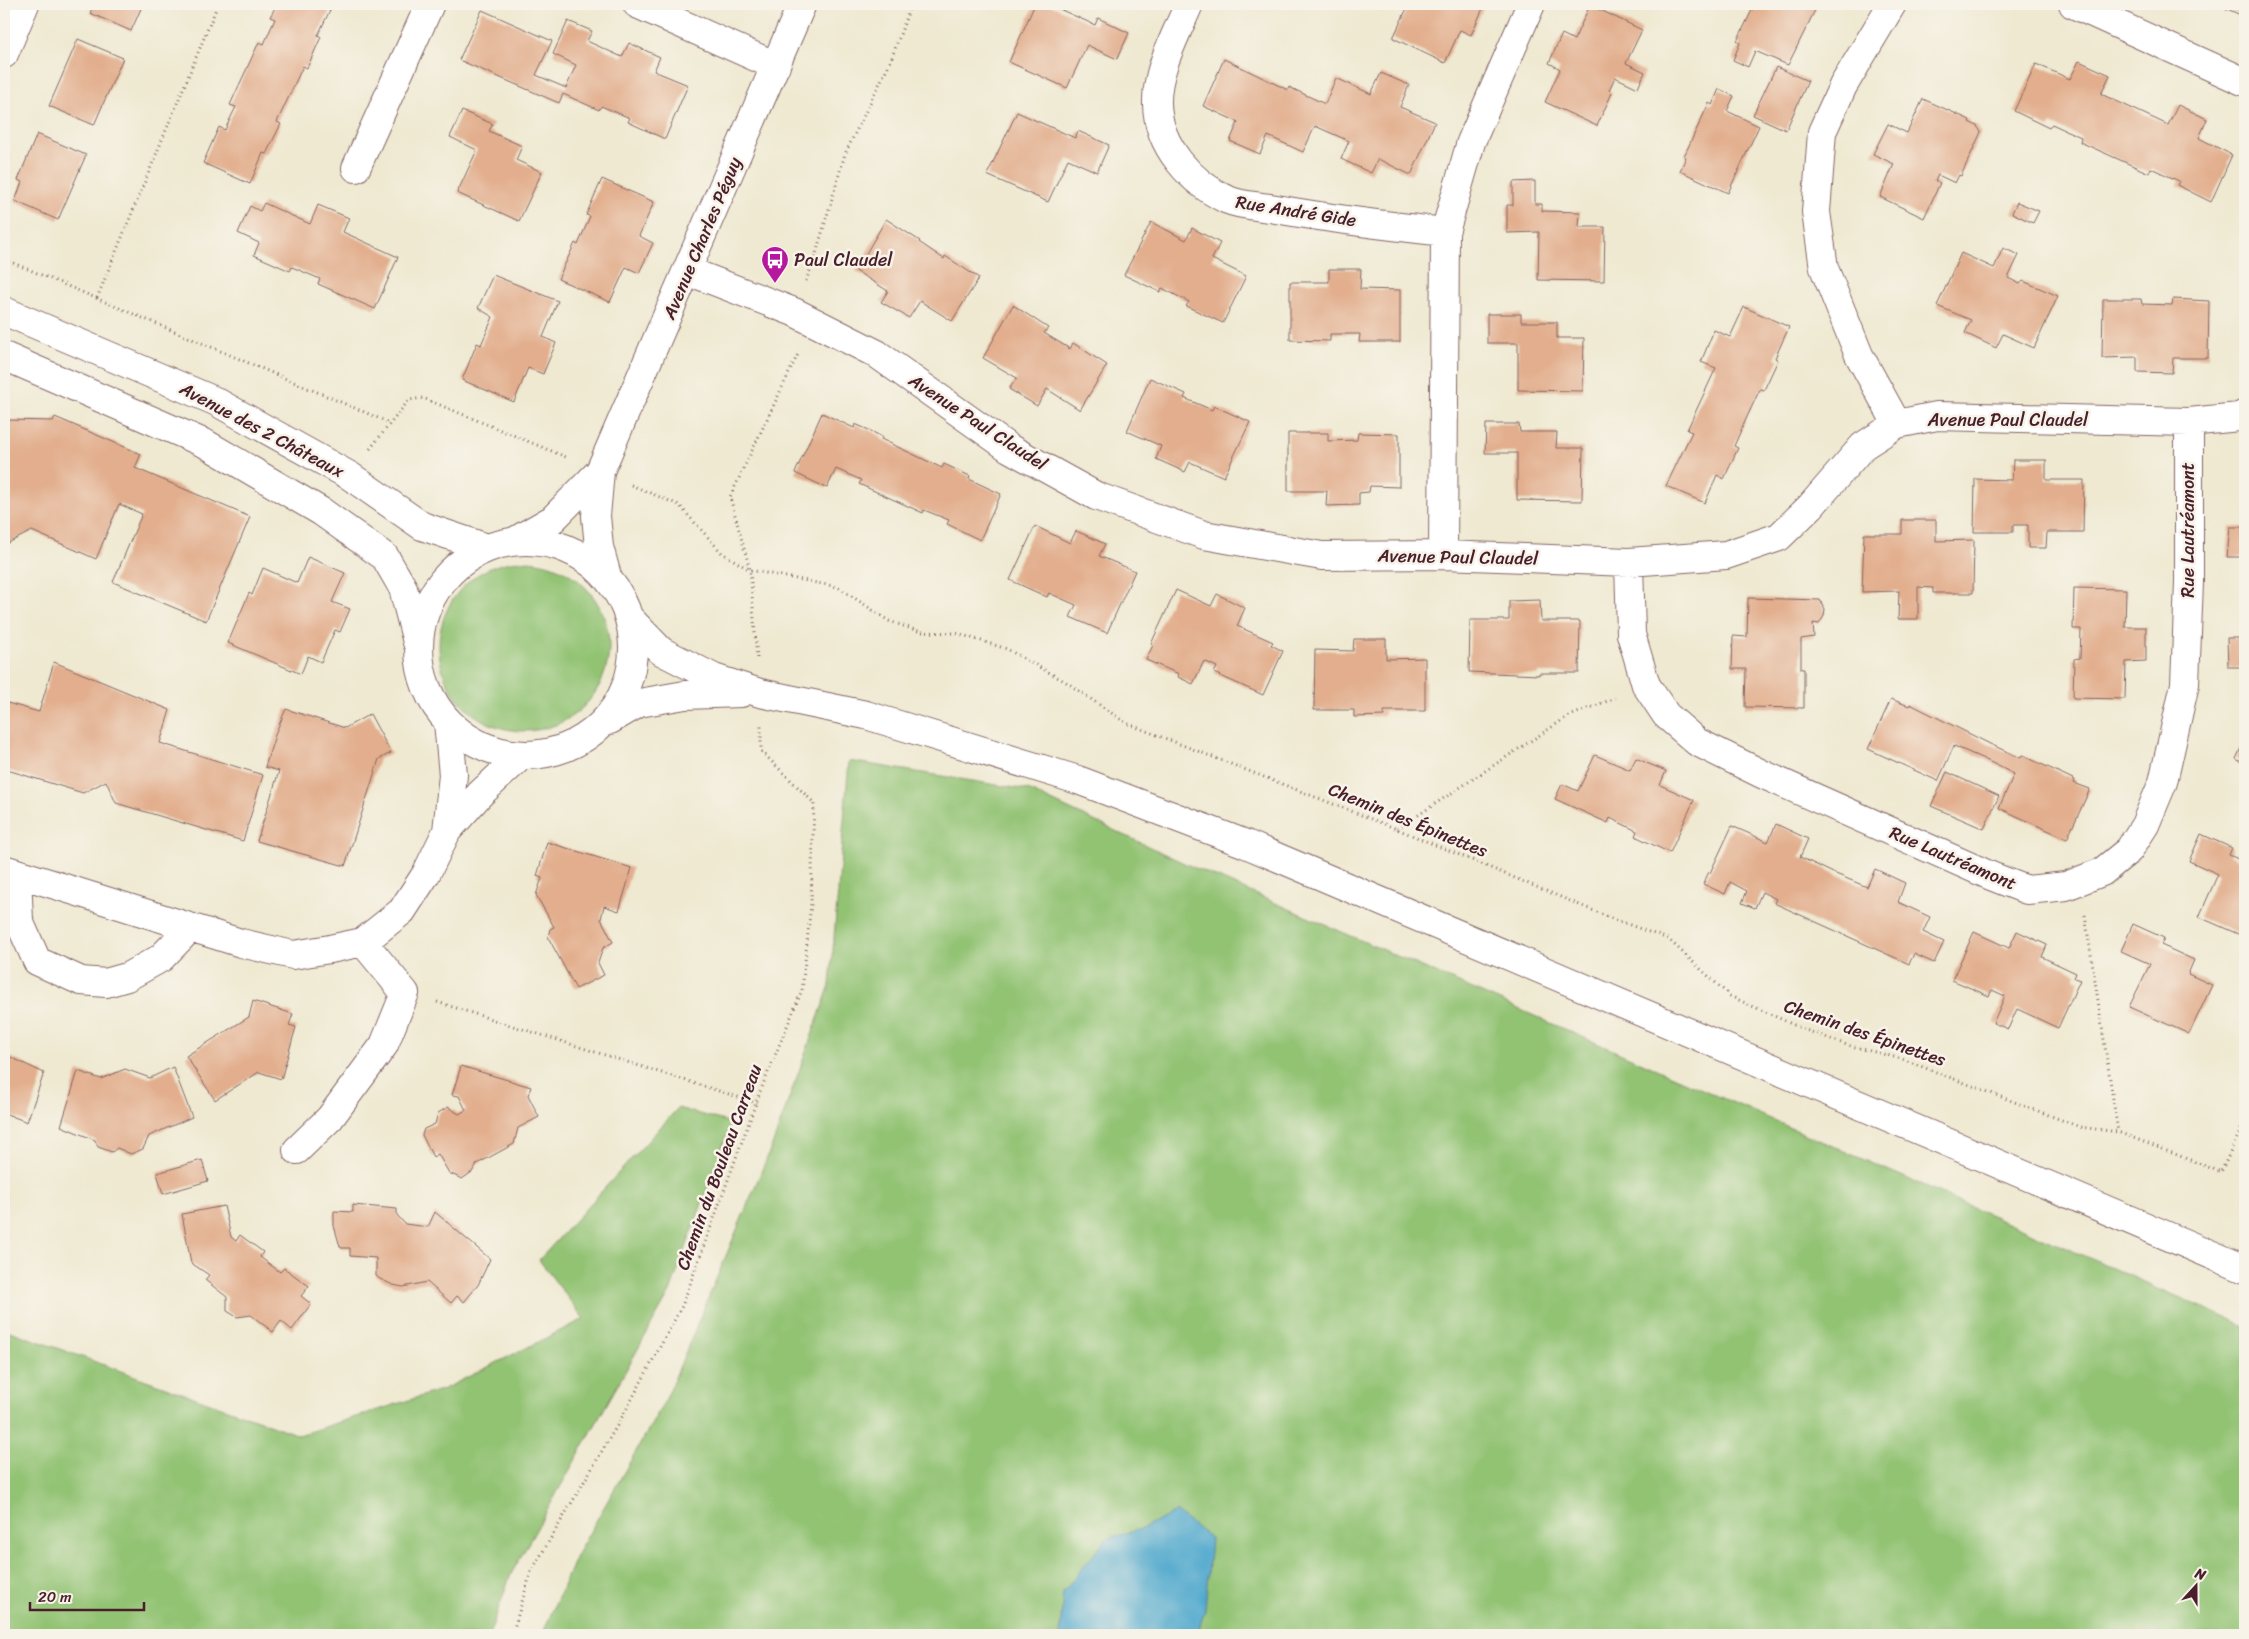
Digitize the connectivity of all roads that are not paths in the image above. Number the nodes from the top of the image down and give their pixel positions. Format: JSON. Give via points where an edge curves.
{"nodes":[{"id":1,"x":25,"y":4,"type":"edge"},
{"id":2,"x":430,"y":4,"type":"edge"},
{"id":3,"x":637,"y":4,"type":"edge"},
{"id":4,"x":802,"y":4,"type":"edge"},
{"id":5,"x":1189,"y":4,"type":"edge"},
{"id":6,"x":1531,"y":4,"type":"edge"},
{"id":7,"x":1892,"y":4,"type":"edge"},
{"id":8,"x":2073,"y":4,"type":"edge"},
{"id":9,"x":4,"y":54,"type":"edge"},
{"id":10,"x":776,"y":66,"type":"junction"},
{"id":11,"x":2245,"y":82,"type":"edge"},
{"id":12,"x":356,"y":168,"type":"dead end"},
{"id":13,"x":1445,"y":232,"type":"junction"},
{"id":14,"x":688,"y":272,"type":"junction"},
{"id":15,"x":4,"y":311,"type":"edge"},
{"id":16,"x":4,"y":356,"type":"edge"},
{"id":17,"x":2245,"y":414,"type":"edge"},
{"id":18,"x":2189,"y":422,"type":"junction"},
{"id":19,"x":1897,"y":424,"type":"junction"},
{"id":20,"x":600,"y":471,"type":"junction"},
{"id":21,"x":515,"y":541,"type":"junction"},
{"id":22,"x":487,"y":548,"type":"junction"},
{"id":23,"x":1443,"y":555,"type":"junction"},
{"id":24,"x":1629,"y":562,"type":"junction"},
{"id":25,"x":607,"y":576,"type":"junction"},
{"id":26,"x":631,"y":620,"type":"junction"},
{"id":27,"x":419,"y":651,"type":"junction"},
{"id":28,"x":760,"y":693,"type":"junction"},
{"id":29,"x":448,"y":722,"type":"junction"},
{"id":30,"x":604,"y":723,"type":"junction"},
{"id":31,"x":522,"y":756,"type":"junction"},
{"id":32,"x":447,"y":831,"type":"junction"},
{"id":33,"x":10,"y":872,"type":"edge"},
{"id":34,"x":190,"y":928,"type":"junction"},
{"id":35,"x":363,"y":942,"type":"junction"},
{"id":36,"x":297,"y":1150,"type":"dead end"},
{"id":37,"x":2245,"y":1269,"type":"edge"}],
"edges":[{"from":1,"to":9,"type":"street"},
{"from":2,"to":12,"type":"street"},
{"from":3,"to":10,"type":"street"},
{"from":4,"to":10,"type":"street","name":"Avenue Charles Péguy"},
{"from":5,"to":13,"type":"street","name":"Rue André Gide","via":[[1161,73],[1157,104],[1164,137],[1181,164],[1201,184],[1229,200],[1304,214]]},
{"from":6,"to":13,"type":"street","via":[[1471,142]]},
{"from":7,"to":19,"type":"street","via":[[1843,86],[1822,132],[1816,212],[1824,268],[1859,355]]},
{"from":8,"to":11,"type":"street"},
{"from":10,"to":14,"type":"street","name":"Avenue Charles Péguy"},
{"from":13,"to":23,"type":"street"},
{"from":14,"to":20,"type":"street","name":"Avenue Charles Péguy"},
{"from":14,"to":23,"type":"street","name":"Avenue Paul Claudel","via":[[794,312],[877,354],[1010,448],[1096,496],[1204,535],[1313,554]]},
{"from":15,"to":22,"type":"street","name":"Avenue des 2 Châteaux","via":[[215,401],[350,476],[422,526]]},
{"from":16,"to":27,"type":"street","via":[[206,444],[322,512],[385,558],[403,588]]},
{"from":17,"to":18,"type":"street","name":"Avenue Paul Claudel"},
{"from":18,"to":19,"type":"street","name":"Avenue Paul Claudel","via":[[1937,416]]},
{"from":18,"to":24,"type":"street","name":"Rue Lautréamont","via":[[2185,684],[2163,782],[2129,850],[2102,872],[2066,886],[2027,890],[1991,876],[1697,742],[1666,715],[1646,685],[1631,634]]},
{"from":19,"to":24,"type":"street","name":"Avenue Paul Claudel","via":[[1863,446],[1779,537],[1726,555]]},
{"from":20,"to":21,"type":"street","name":"Avenue Charles Péguy","via":[[552,519]]},
{"from":20,"to":25,"type":"street","name":"Avenue Charles Péguy","via":[[596,516],[599,547]]},
{"from":21,"to":22,"type":"street"},
{"from":21,"to":25,"type":"street","via":[[549,543],[580,555]]},
{"from":22,"to":27,"type":"street","via":[[458,564],[436,589],[423,619]]},
{"from":23,"to":24,"type":"street","name":"Avenue Paul Claudel"},
{"from":25,"to":26,"type":"street"},
{"from":26,"to":28,"type":"street","via":[[661,651],[714,678]]},
{"from":26,"to":30,"type":"street","via":[[634,657],[625,693]]},
{"from":27,"to":29,"type":"street","via":[[423,677],[432,700]]},
{"from":28,"to":30,"type":"street","via":[[685,695],[639,703]]},
{"from":28,"to":37,"type":"street","via":[[866,715],[1078,780],[1246,844]]},
{"from":29,"to":31,"type":"street","via":[[469,739],[486,747]]},
{"from":29,"to":32,"type":"street","via":[[452,775]]},
{"from":30,"to":31,"type":"street","via":[[580,742],[551,753]]},
{"from":31,"to":32,"type":"street","via":[[480,794]]},
{"from":32,"to":35,"type":"street","via":[[426,874],[402,911]]},
{"from":33,"to":34,"type":"street"},
{"from":33,"to":34,"type":"street","via":[[19,921],[38,961],[81,981],[106,983],[127,978],[161,958]]},
{"from":34,"to":35,"type":"street","via":[[293,955]]},
{"from":35,"to":36,"type":"street","via":[[405,994],[384,1045],[330,1118]]}]}
